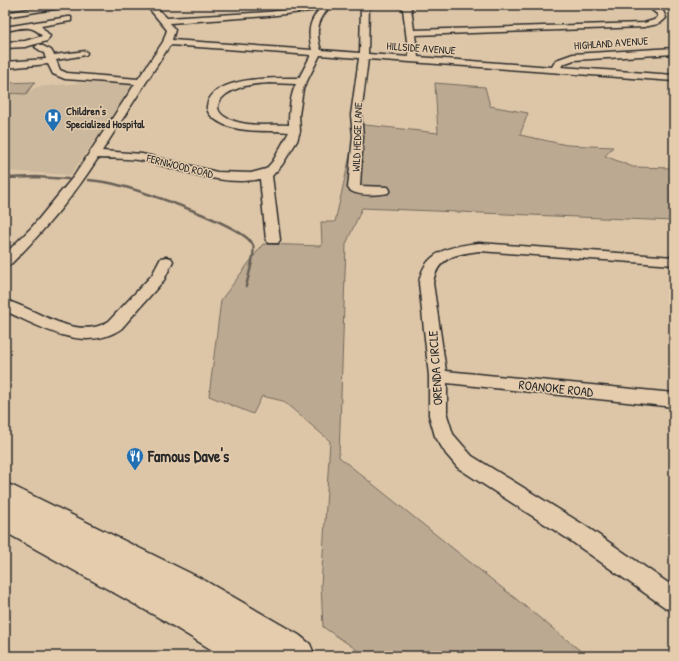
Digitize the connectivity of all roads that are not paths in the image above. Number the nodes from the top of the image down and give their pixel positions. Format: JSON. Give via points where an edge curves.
{"nodes":[{"id":1,"x":67,"y":5,"type":"edge"},
{"id":2,"x":150,"y":5,"type":"edge"},
{"id":3,"x":267,"y":5,"type":"edge"},
{"id":4,"x":346,"y":5,"type":"edge"},
{"id":5,"x":365,"y":5,"type":"edge"},
{"id":6,"x":402,"y":5,"type":"edge"},
{"id":7,"x":650,"y":5,"type":"edge"},
{"id":8,"x":57,"y":6,"type":"edge"},
{"id":9,"x":674,"y":6,"type":"edge"},
{"id":10,"x":325,"y":8,"type":"junction"},
{"id":11,"x":268,"y":14,"type":"junction"},
{"id":12,"x":5,"y":15,"type":"edge"},
{"id":13,"x":68,"y":19,"type":"dead end"},
{"id":14,"x":165,"y":20,"type":"junction"},
{"id":15,"x":31,"y":24,"type":"junction"},
{"id":16,"x":5,"y":29,"type":"edge"},
{"id":17,"x":411,"y":33,"type":"junction"},
{"id":18,"x":167,"y":42,"type":"junction"},
{"id":19,"x":5,"y":45,"type":"edge"},
{"id":20,"x":39,"y":48,"type":"dead end"},
{"id":21,"x":674,"y":51,"type":"edge"},
{"id":22,"x":317,"y":52,"type":"junction"},
{"id":23,"x":83,"y":53,"type":"dead end"},
{"id":24,"x":364,"y":56,"type":"junction"},
{"id":25,"x":414,"y":59,"type":"junction"},
{"id":26,"x":52,"y":60,"type":"junction"},
{"id":27,"x":5,"y":65,"type":"edge"},
{"id":28,"x":555,"y":69,"type":"junction"},
{"id":29,"x":674,"y":78,"type":"edge"},
{"id":30,"x":302,"y":81,"type":"junction"},
{"id":31,"x":140,"y":82,"type":"junction"},
{"id":32,"x":294,"y":128,"type":"junction"},
{"id":33,"x":95,"y":154,"type":"junction"},
{"id":34,"x":266,"y":174,"type":"junction"},
{"id":35,"x":384,"y":190,"type":"dead end"},
{"id":36,"x":273,"y":240,"type":"dead end"},
{"id":37,"x":166,"y":261,"type":"dead end"},
{"id":38,"x":674,"y":261,"type":"edge"},
{"id":39,"x":5,"y":262,"type":"edge"},
{"id":40,"x":5,"y":305,"type":"edge"},
{"id":41,"x":438,"y":376,"type":"junction"},
{"id":42,"x":674,"y":400,"type":"edge"},
{"id":43,"x":5,"y":495,"type":"edge"},
{"id":44,"x":5,"y":518,"type":"edge"},
{"id":45,"x":674,"y":600,"type":"edge"},
{"id":46,"x":253,"y":656,"type":"edge"},
{"id":47,"x":298,"y":656,"type":"edge"}],
"edges":[{"from":1,"to":8,"type":"street"},
{"from":2,"to":14,"type":"street"},
{"from":3,"to":11,"type":"street"},
{"from":4,"to":10,"type":"street"},
{"from":5,"to":24,"type":"street"},
{"from":6,"to":17,"type":"street","via":[[407,8]]},
{"from":7,"to":9,"type":"street"},
{"from":7,"to":17,"type":"street","via":[[662,18],[644,25]]},
{"from":8,"to":12,"type":"street"},
{"from":10,"to":11,"type":"street"},
{"from":10,"to":22,"type":"street","via":[[314,22],[312,31]]},
{"from":11,"to":14,"type":"street"},
{"from":13,"to":15,"type":"street"},
{"from":14,"to":18,"type":"street","via":[[171,30]]},
{"from":15,"to":16,"type":"street"},
{"from":15,"to":19,"type":"street","via":[[46,36],[44,39],[25,44]]},
{"from":17,"to":25,"type":"street"},
{"from":18,"to":22,"type":"street","name":"HILLSIDE AVENUE"},
{"from":18,"to":31,"type":"street"},
{"from":20,"to":26,"type":"street","via":[[48,52]]},
{"from":21,"to":28,"type":"street","name":"HIGHLAND AVENUE","via":[[573,57],[559,62]]},
{"from":22,"to":24,"type":"street","name":"HILLSIDE AVENUE"},
{"from":22,"to":30,"type":"street"},
{"from":23,"to":26,"type":"street"},
{"from":24,"to":25,"type":"street","name":"HILLSIDE AVENUE"},
{"from":24,"to":35,"type":"street","name":"WILD HEDGE LANE","via":[[356,115],[358,136],[354,188]]},
{"from":25,"to":28,"type":"street","name":"HILLSIDE AVENUE"},
{"from":26,"to":27,"type":"street"},
{"from":26,"to":31,"type":"street","via":[[56,72],[65,76]]},
{"from":28,"to":29,"type":"street","name":"HILLSIDE AVENUE"},
{"from":30,"to":32,"type":"street","via":[[297,96]]},
{"from":30,"to":32,"type":"street","via":[[243,84],[222,92],[212,104],[217,116],[231,123]]},
{"from":31,"to":33,"type":"street"},
{"from":32,"to":34,"type":"street","via":[[291,141],[278,164]]},
{"from":33,"to":34,"type":"street","name":"FERNWOOD ROAD","via":[[142,157],[217,176],[251,177]]},
{"from":33,"to":39,"type":"street","via":[[56,208]]},
{"from":34,"to":36,"type":"street"},
{"from":37,"to":40,"type":"street","via":[[159,277],[115,325],[98,333],[69,332]]},
{"from":38,"to":41,"type":"street","name":"ORENDA CIRCLE","via":[[479,247],[446,254],[434,262],[426,277]]},
{"from":41,"to":42,"type":"street","name":"ROANOKE ROAD"},
{"from":41,"to":45,"type":"street","name":"ORENDA CIRCLE","via":[[438,415],[441,429],[459,456]]},
{"from":43,"to":47,"type":"highway","via":[[191,590]]},
{"from":44,"to":46,"type":"highway","via":[[174,609]]}]}
